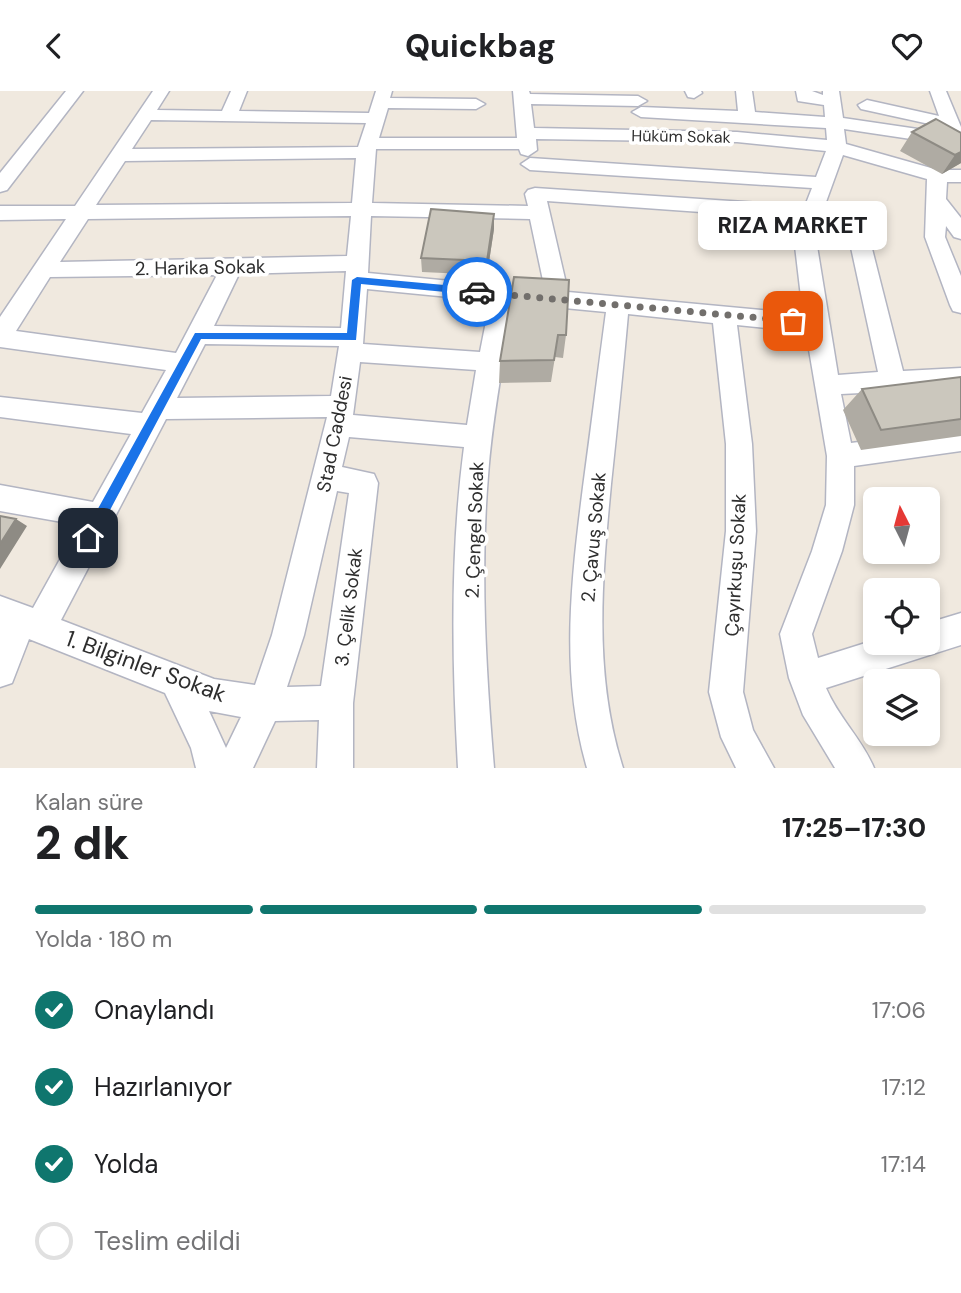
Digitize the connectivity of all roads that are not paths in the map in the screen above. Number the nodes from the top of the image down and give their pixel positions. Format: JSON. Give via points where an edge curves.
{"nodes":[{"id":1,"x":75,"y":91,"type":"edge"},
{"id":2,"x":161,"y":91,"type":"edge"},
{"id":3,"x":239,"y":91,"type":"edge"},
{"id":4,"x":744,"y":91,"type":"edge"},
{"id":5,"x":804,"y":91,"type":"edge"},
{"id":6,"x":938,"y":91,"type":"edge"},
{"id":7,"x":521,"y":95,"type":"edge"},
{"id":8,"x":866,"y":98,"type":"edge"},
{"id":9,"x":639,"y":101,"type":"edge"},
{"id":10,"x":380,"y":104,"type":"edge"},
{"id":11,"x":146,"y":115,"type":"junction"},
{"id":12,"x":228,"y":116,"type":"junction"},
{"id":13,"x":834,"y":116,"type":"edge"},
{"id":14,"x":478,"y":117,"type":"edge"},
{"id":15,"x":747,"y":117,"type":"junction"},
{"id":16,"x":872,"y":126,"type":"junction"},
{"id":17,"x":957,"y":134,"type":"edge"},
{"id":18,"x":648,"y":135,"type":"junction"},
{"id":19,"x":526,"y":138,"type":"junction"},
{"id":20,"x":367,"y":148,"type":"junction"},
{"id":21,"x":120,"y":155,"type":"junction"},
{"id":22,"x":530,"y":165,"type":"junction"},
{"id":23,"x":961,"y":176,"type":"edge"},
{"id":24,"x":937,"y":177,"type":"junction"},
{"id":25,"x":822,"y":183,"type":"junction"},
{"id":26,"x":0,"y":186,"type":"edge"},
{"id":27,"x":937,"y":201,"type":"junction"},
{"id":28,"x":961,"y":203,"type":"edge"},
{"id":29,"x":537,"y":204,"type":"junction"},
{"id":30,"x":362,"y":209,"type":"junction"},
{"id":31,"x":0,"y":213,"type":"edge"},
{"id":32,"x":812,"y":213,"type":"junction"},
{"id":33,"x":81,"y":214,"type":"junction"},
{"id":34,"x":857,"y":229,"type":"dead end"},
{"id":35,"x":961,"y":232,"type":"edge"},
{"id":36,"x":233,"y":265,"type":"junction"},
{"id":37,"x":45,"y":270,"type":"junction"},
{"id":38,"x":356,"y":271,"type":"junction"},
{"id":39,"x":502,"y":294,"type":"junction"},
{"id":40,"x":558,"y":299,"type":"junction"},
{"id":41,"x":618,"y":305,"type":"junction"},
{"id":42,"x":961,"y":305,"type":"edge"},
{"id":43,"x":724,"y":315,"type":"junction"},
{"id":44,"x":816,"y":324,"type":"junction"},
{"id":45,"x":198,"y":335,"type":"junction"},
{"id":46,"x":0,"y":337,"type":"edge"},
{"id":47,"x":351,"y":345,"type":"junction"},
{"id":48,"x":492,"y":362,"type":"junction"},
{"id":49,"x":183,"y":363,"type":"junction"},
{"id":50,"x":961,"y":378,"type":"edge"},
{"id":51,"x":893,"y":382,"type":"junction"},
{"id":52,"x":829,"y":385,"type":"junction"},
{"id":53,"x":0,"y":407,"type":"edge"},
{"id":54,"x":340,"y":416,"type":"junction"},
{"id":55,"x":153,"y":417,"type":"junction"},
{"id":56,"x":478,"y":437,"type":"junction"},
{"id":57,"x":961,"y":440,"type":"edge"},
{"id":58,"x":841,"y":456,"type":"junction"},
{"id":59,"x":327,"y":477,"type":"junction"},
{"id":60,"x":0,"y":498,"type":"edge"},
{"id":61,"x":100,"y":516,"type":"junction"},
{"id":62,"x":20,"y":619,"type":"edge"},
{"id":63,"x":961,"y":629,"type":"edge"},
{"id":64,"x":940,"y":635,"type":"edge"},
{"id":65,"x":878,"y":655,"type":"edge"},
{"id":66,"x":0,"y":671,"type":"edge"},
{"id":67,"x":806,"y":678,"type":"junction"},
{"id":68,"x":177,"y":682,"type":"junction"},
{"id":69,"x":336,"y":703,"type":"junction"},
{"id":70,"x":265,"y":704,"type":"junction"},
{"id":71,"x":214,"y":768,"type":"edge"},
{"id":72,"x":235,"y":768,"type":"edge"},
{"id":73,"x":335,"y":768,"type":"edge"},
{"id":74,"x":476,"y":768,"type":"edge"},
{"id":75,"x":606,"y":768,"type":"edge"},
{"id":76,"x":756,"y":768,"type":"edge"},
{"id":77,"x":856,"y":768,"type":"edge"}],
"edges":[{"from":1,"to":26,"type":"street","via":[[19,149]]},
{"from":2,"to":11,"type":"street"},
{"from":3,"to":12,"type":"street"},
{"from":4,"to":15,"type":"street"},
{"from":5,"to":13,"type":"street","via":[[804,97]]},
{"from":6,"to":17,"type":"street"},
{"from":7,"to":9,"type":"street"},
{"from":7,"to":19,"type":"street"},
{"from":8,"to":16,"type":"street"},
{"from":8,"to":17,"type":"street"},
{"from":9,"to":15,"type":"street"},
{"from":9,"to":18,"type":"street"},
{"from":10,"to":12,"type":"street"},
{"from":10,"to":14,"type":"street"},
{"from":10,"to":20,"type":"street","name":"Stad Caddesi"},
{"from":11,"to":12,"type":"street"},
{"from":11,"to":21,"type":"street"},
{"from":13,"to":15,"type":"street"},
{"from":13,"to":16,"type":"street"},
{"from":13,"to":18,"type":"street","name":"Hüküm Sokak","via":[[737,137]]},
{"from":13,"to":24,"type":"street","name":"Hüküm Sokak"},
{"from":13,"to":25,"type":"street"},
{"from":14,"to":19,"type":"street","name":"Hüküm Sokak"},
{"from":14,"to":20,"type":"street","name":"Hüküm Sokak"},
{"from":16,"to":17,"type":"street"},
{"from":18,"to":19,"type":"street","name":"Hüküm Sokak"},
{"from":19,"to":22,"type":"street"},
{"from":20,"to":21,"type":"street"},
{"from":20,"to":30,"type":"street","name":"Stad Caddesi"},
{"from":21,"to":33,"type":"street"},
{"from":22,"to":25,"type":"street"},
{"from":22,"to":29,"type":"street"},
{"from":23,"to":24,"type":"street","name":"Hüküm Sokak"},
{"from":24,"to":27,"type":"street"},
{"from":25,"to":32,"type":"street"},
{"from":27,"to":28,"type":"street"},
{"from":27,"to":35,"type":"street"},
{"from":27,"to":42,"type":"street","via":[[935,237]]},
{"from":29,"to":30,"type":"street"},
{"from":29,"to":32,"type":"street"},
{"from":29,"to":40,"type":"street"},
{"from":30,"to":33,"type":"street"},
{"from":30,"to":38,"type":"street","name":"Stad Caddesi"},
{"from":31,"to":33,"type":"street"},
{"from":32,"to":44,"type":"street","via":[[806,246]]},
{"from":33,"to":37,"type":"street"},
{"from":34,"to":51,"type":"street"},
{"from":36,"to":37,"type":"street","name":"2. Harika Sokak"},
{"from":36,"to":38,"type":"street","name":"2. Harika Sokak"},
{"from":36,"to":45,"type":"street"},
{"from":37,"to":46,"type":"street"},
{"from":38,"to":39,"type":"street","name":"2. Harika Sokak"},
{"from":38,"to":47,"type":"street","name":"Stad Caddesi"},
{"from":39,"to":40,"type":"street","name":"2. Harika Sokak"},
{"from":39,"to":48,"type":"street","name":"2. Çengel Sokak"},
{"from":40,"to":41,"type":"street","name":"2. Harika Sokak"},
{"from":41,"to":43,"type":"street","name":"2. Harika Sokak"},
{"from":41,"to":75,"type":"street","name":"2. Çavuş Sokak","via":[[584,643],[595,742]]},
{"from":43,"to":44,"type":"street","name":"2. Harika Sokak"},
{"from":43,"to":76,"type":"street","name":"Çayırkuşu Sokak","via":[[739,444],[741,531],[726,692],[738,737]]},
{"from":44,"to":52,"type":"street"},
{"from":45,"to":47,"type":"street"},
{"from":45,"to":49,"type":"street"},
{"from":46,"to":49,"type":"street"},
{"from":47,"to":48,"type":"street"},
{"from":47,"to":54,"type":"street","name":"Stad Caddesi"},
{"from":48,"to":56,"type":"street","name":"2. Çengel Sokak"},
{"from":49,"to":55,"type":"street"},
{"from":50,"to":51,"type":"street"},
{"from":51,"to":52,"type":"street"},
{"from":52,"to":58,"type":"street"},
{"from":53,"to":55,"type":"street"},
{"from":54,"to":55,"type":"street"},
{"from":54,"to":56,"type":"street"},
{"from":54,"to":59,"type":"street","name":"Stad Caddesi"},
{"from":55,"to":61,"type":"street"},
{"from":56,"to":74,"type":"street","name":"2. Çengel Sokak","via":[[470,597]]},
{"from":57,"to":58,"type":"street"},
{"from":58,"to":67,"type":"street","via":[[840,505],[796,634]]},
{"from":59,"to":69,"type":"street","name":"3. Çelik Sokak","via":[[364,483]]},
{"from":59,"to":70,"type":"street","name":"Stad Caddesi","via":[[288,635]]},
{"from":60,"to":61,"type":"street"},
{"from":61,"to":62,"type":"street"},
{"from":62,"to":66,"type":"street"},
{"from":62,"to":68,"type":"street","name":"1. Bilginler Sokak"},
{"from":63,"to":64,"type":"street"},
{"from":65,"to":67,"type":"street"},
{"from":67,"to":77,"type":"street","via":[[820,715]]},
{"from":68,"to":70,"type":"street","name":"1. Bilginler Sokak","via":[[214,696]]},
{"from":68,"to":71,"type":"street"},
{"from":69,"to":70,"type":"street","name":"1. Bilginler Sokak"},
{"from":69,"to":73,"type":"street","name":"3. Çelik Sokak"},
{"from":70,"to":72,"type":"street"}]}
